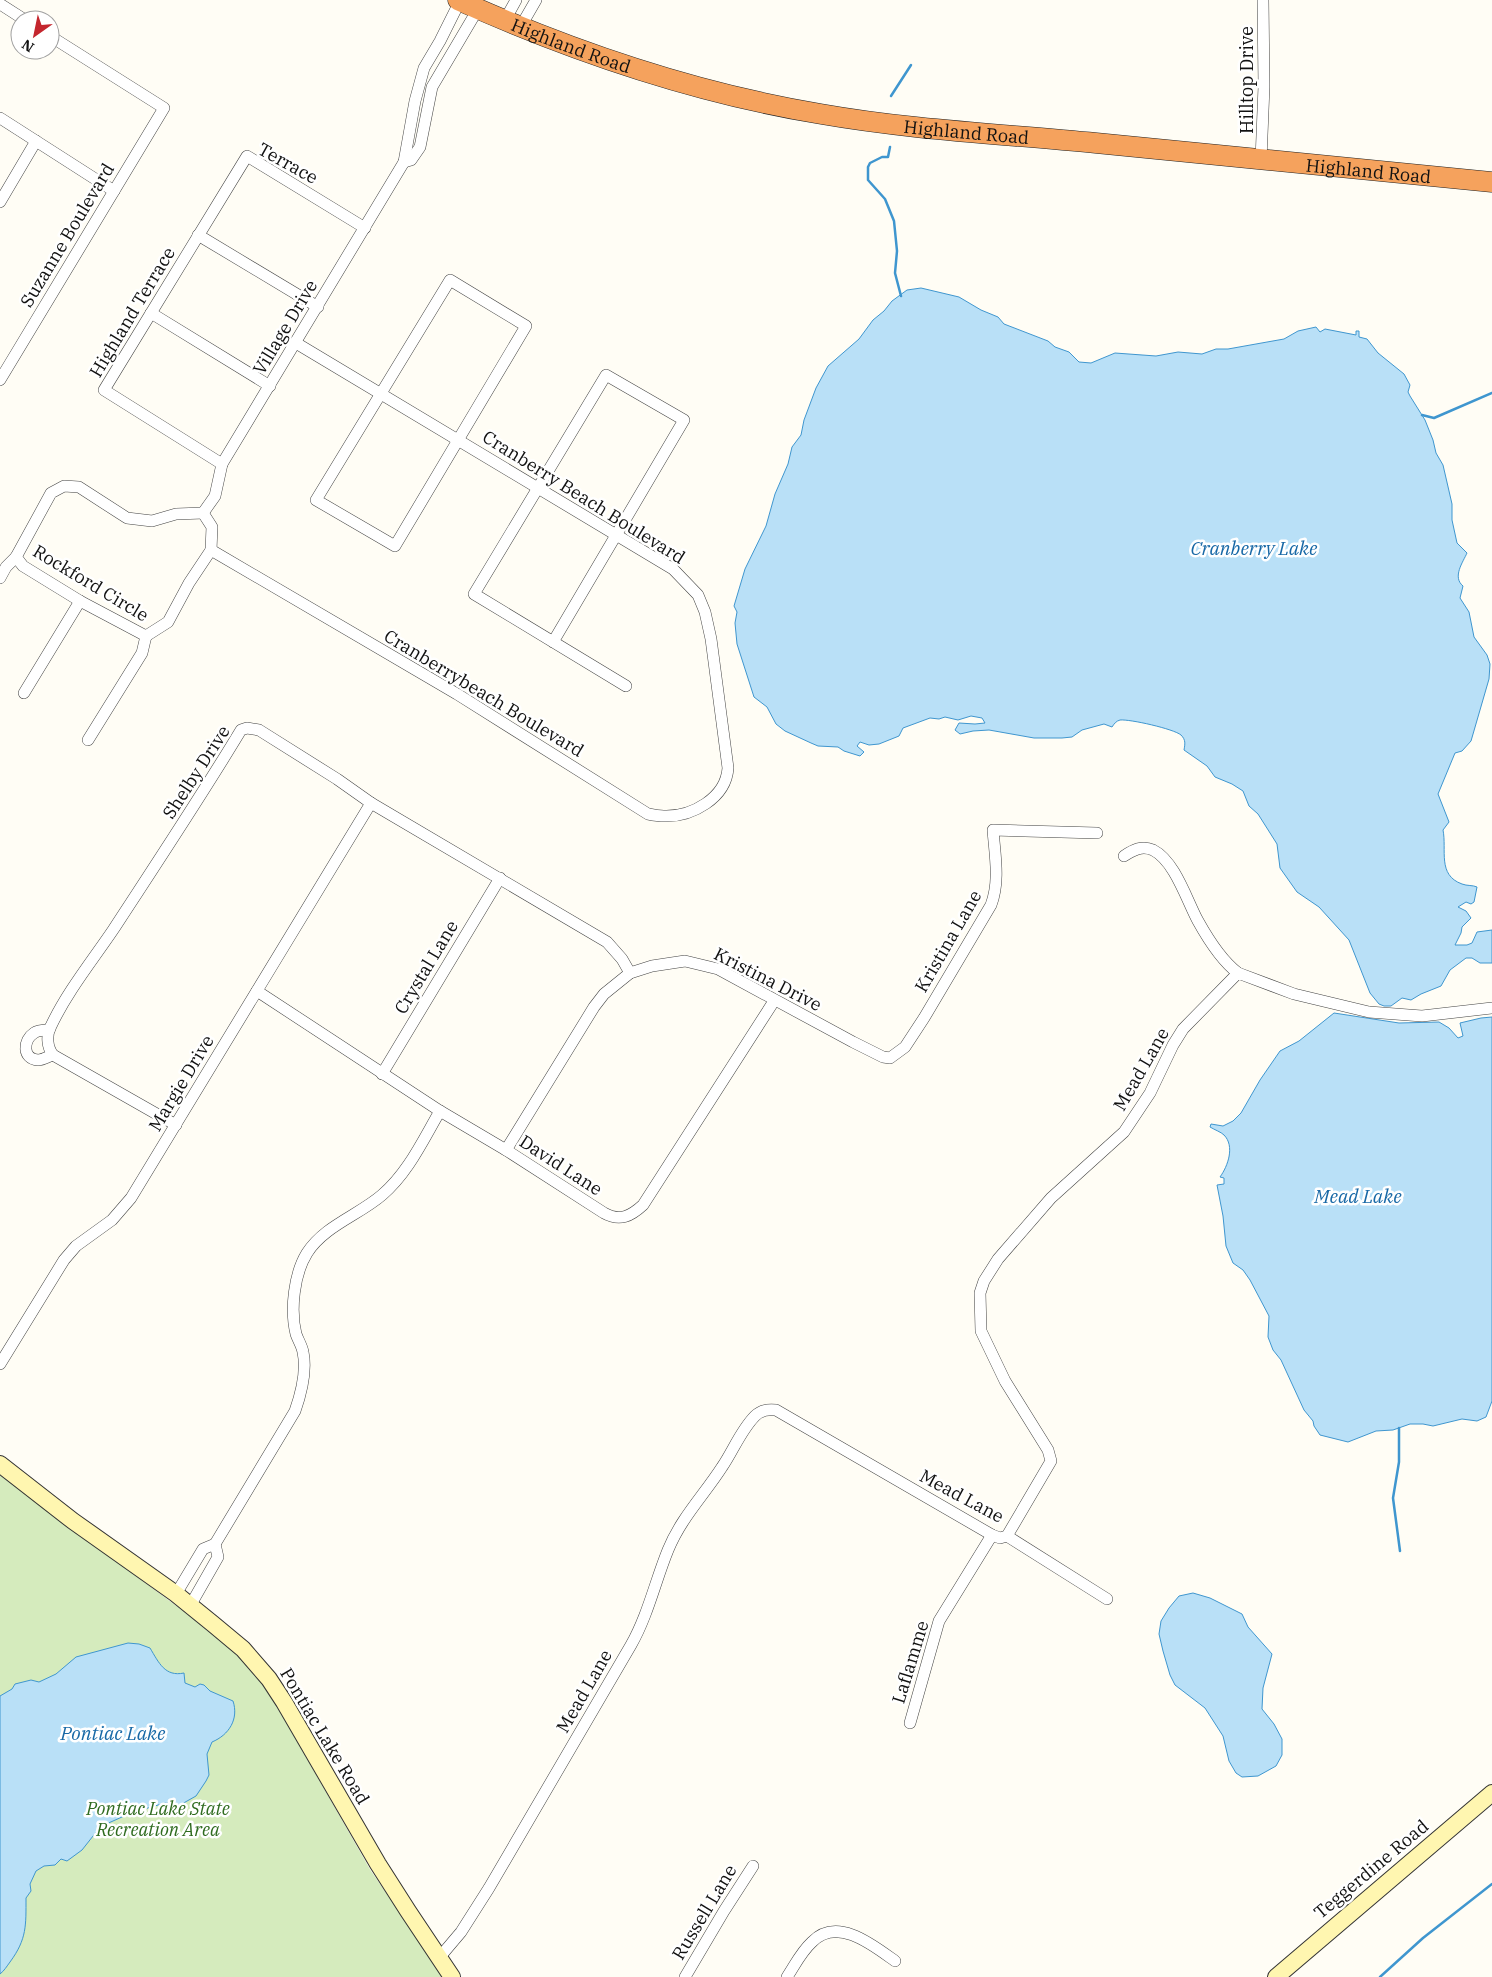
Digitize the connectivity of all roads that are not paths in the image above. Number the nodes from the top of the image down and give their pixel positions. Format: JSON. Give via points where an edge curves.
{"nodes":[{"id":1,"x":459,"y":0,"type":"edge"},
{"id":2,"x":516,"y":0,"type":"edge"},
{"id":3,"x":536,"y":0,"type":"edge"},
{"id":4,"x":1263,"y":0,"type":"edge"},
{"id":5,"x":478,"y":9,"type":"junction"},
{"id":6,"x":513,"y":23,"type":"junction"},
{"id":7,"x":60,"y":42,"type":"edge"},
{"id":8,"x":0,"y":118,"type":"edge"},
{"id":9,"x":36,"y":141,"type":"junction"},
{"id":10,"x":1261,"y":160,"type":"junction"},
{"id":11,"x":404,"y":162,"type":"junction"},
{"id":12,"x":1492,"y":182,"type":"edge"},
{"id":13,"x":114,"y":190,"type":"junction"},
{"id":14,"x":0,"y":202,"type":"edge"},
{"id":15,"x":365,"y":228,"type":"junction"},
{"id":16,"x":198,"y":235,"type":"junction"},
{"id":17,"x":318,"y":307,"type":"junction"},
{"id":18,"x":151,"y":313,"type":"junction"},
{"id":19,"x":296,"y":343,"type":"junction"},
{"id":20,"x":5,"y":361,"type":"edge"},
{"id":21,"x":0,"y":380,"type":"edge"},
{"id":22,"x":270,"y":386,"type":"junction"},
{"id":23,"x":380,"y":393,"type":"junction"},
{"id":24,"x":459,"y":440,"type":"junction"},
{"id":25,"x":222,"y":464,"type":"junction"},
{"id":26,"x":538,"y":488,"type":"junction"},
{"id":27,"x":204,"y":513,"type":"junction"},
{"id":28,"x":616,"y":535,"type":"junction"},
{"id":29,"x":211,"y":550,"type":"junction"},
{"id":30,"x":16,"y":557,"type":"junction"},
{"id":31,"x":0,"y":578,"type":"edge"},
{"id":32,"x":80,"y":601,"type":"junction"},
{"id":33,"x":146,"y":636,"type":"junction"},
{"id":34,"x":553,"y":642,"type":"junction"},
{"id":35,"x":626,"y":686,"type":"dead end"},
{"id":36,"x":24,"y":694,"type":"dead end"},
{"id":37,"x":88,"y":740,"type":"dead end"},
{"id":38,"x":728,"y":768,"type":"joint"},
{"id":39,"x":371,"y":804,"type":"junction"},
{"id":40,"x":1097,"y":833,"type":"dead end"},
{"id":41,"x":1124,"y":856,"type":"dead end"},
{"id":42,"x":500,"y":878,"type":"junction"},
{"id":43,"x":630,"y":973,"type":"junction"},
{"id":44,"x":1238,"y":974,"type":"junction"},
{"id":45,"x":257,"y":991,"type":"junction"},
{"id":46,"x":774,"y":1001,"type":"junction"},
{"id":47,"x":1492,"y":1008,"type":"edge"},
{"id":48,"x":49,"y":1030,"type":"junction"},
{"id":49,"x":53,"y":1055,"type":"junction"},
{"id":50,"x":893,"y":1057,"type":"joint"},
{"id":51,"x":382,"y":1074,"type":"junction"},
{"id":52,"x":440,"y":1111,"type":"junction"},
{"id":53,"x":176,"y":1125,"type":"junction"},
{"id":54,"x":506,"y":1150,"type":"junction"},
{"id":55,"x":0,"y":1364,"type":"edge"},
{"id":56,"x":0,"y":1464,"type":"edge"},
{"id":57,"x":992,"y":1536,"type":"junction"},
{"id":58,"x":1007,"y":1536,"type":"junction"},
{"id":59,"x":215,"y":1544,"type":"junction"},
{"id":60,"x":176,"y":1594,"type":"junction"},
{"id":61,"x":1107,"y":1599,"type":"dead end"},
{"id":62,"x":190,"y":1606,"type":"junction"},
{"id":63,"x":910,"y":1723,"type":"dead end"},
{"id":64,"x":1492,"y":1793,"type":"edge"},
{"id":65,"x":753,"y":1866,"type":"dead end"},
{"id":66,"x":439,"y":1958,"type":"junction"},
{"id":67,"x":895,"y":1961,"type":"dead end"},
{"id":68,"x":452,"y":1977,"type":"edge"},
{"id":69,"x":685,"y":1977,"type":"edge"},
{"id":70,"x":787,"y":1977,"type":"edge"},
{"id":71,"x":1276,"y":1977,"type":"edge"}],
"edges":[{"from":1,"to":5,"type":"highway","name":"Highland Road"},
{"from":1,"to":11,"type":"street","name":"Village Drive","via":[[424,68]]},
{"from":2,"to":6,"type":"street"},
{"from":3,"to":6,"type":"street"},
{"from":4,"to":10,"type":"street","name":"Hilltop Drive"},
{"from":5,"to":6,"type":"highway","name":"Highland Road"},
{"from":5,"to":11,"type":"street","name":"Village Drive","via":[[432,87],[420,147],[411,160]]},
{"from":6,"to":10,"type":"highway","name":"Highland Road","via":[[660,77],[820,114],[994,135]]},
{"from":7,"to":13,"type":"street","name":"Suzanne Boulevard","via":[[164,108]]},
{"from":8,"to":9,"type":"street"},
{"from":9,"to":13,"type":"street"},
{"from":9,"to":14,"type":"street"},
{"from":10,"to":12,"type":"highway","name":"Highland Road"},
{"from":11,"to":15,"type":"street","name":"Village Drive"},
{"from":13,"to":20,"type":"street","name":"Suzanne Boulevard"},
{"from":15,"to":16,"type":"street","name":"Terrace","via":[[246,156]]},
{"from":15,"to":17,"type":"street","name":"Village Drive"},
{"from":16,"to":17,"type":"street"},
{"from":16,"to":18,"type":"street","name":"Highland Terrace"},
{"from":17,"to":19,"type":"street","name":"Village Drive"},
{"from":18,"to":22,"type":"street"},
{"from":18,"to":25,"type":"street","name":"Highland Terrace","via":[[104,390]]},
{"from":19,"to":22,"type":"street","name":"Village Drive"},
{"from":19,"to":23,"type":"street","name":"Cranberry Beach Boulevard"},
{"from":20,"to":21,"type":"street","name":"Suzanne Boulevard"},
{"from":22,"to":25,"type":"street","name":"Village Drive"},
{"from":23,"to":24,"type":"street","name":"Cranberry Beach Boulevard"},
{"from":23,"to":24,"type":"street","via":[[316,500],[394,546]]},
{"from":23,"to":24,"type":"street","via":[[450,280],[526,326]]},
{"from":24,"to":26,"type":"street","name":"Cranberry Beach Boulevard"},
{"from":25,"to":27,"type":"street","name":"Village Drive","via":[[214,496]]},
{"from":26,"to":28,"type":"street","name":"Cranberry Beach Boulevard"},
{"from":26,"to":28,"type":"street","via":[[606,375],[684,420]]},
{"from":26,"to":34,"type":"street","via":[[474,594]]},
{"from":27,"to":29,"type":"street","via":[[212,527]]},
{"from":27,"to":30,"type":"street","name":"Rockford Circle","via":[[176,514],[152,522],[127,518],[79,487],[64,486],[51,493]]},
{"from":28,"to":34,"type":"street"},
{"from":28,"to":38,"type":"street","name":"Cranberry Beach Boulevard","via":[[673,569],[688,582],[703,604],[711,639]]},
{"from":29,"to":33,"type":"street","name":"Rockford Circle","via":[[168,622]]},
{"from":29,"to":38,"type":"street","name":"Cranberrybeach Boulevard","via":[[457,694],[648,814],[681,814],[714,798],[727,778]]},
{"from":30,"to":31,"type":"street"},
{"from":30,"to":32,"type":"street","name":"Rockford Circle","via":[[23,566]]},
{"from":32,"to":33,"type":"street","name":"Rockford Circle"},
{"from":32,"to":36,"type":"street"},
{"from":33,"to":37,"type":"street","via":[[142,653]]},
{"from":34,"to":35,"type":"street"},
{"from":39,"to":42,"type":"street","name":"Shelby Drive"},
{"from":39,"to":45,"type":"street","name":"Margie Drive"},
{"from":39,"to":48,"type":"street","name":"Shelby Drive","via":[[259,730],[241,730]]},
{"from":40,"to":50,"type":"street","name":"Kristina Lane","via":[[992,830],[997,872],[996,893],[991,905],[924,1018],[905,1047]]},
{"from":41,"to":44,"type":"street","via":[[1142,848],[1158,853],[1174,872],[1199,922]]},
{"from":42,"to":43,"type":"street","name":"Shelby Drive","via":[[607,942]]},
{"from":42,"to":51,"type":"street","name":"Crystal Lane"},
{"from":43,"to":46,"type":"street","name":"Kristina Drive","via":[[685,961],[718,969]]},
{"from":43,"to":54,"type":"street","name":"Kristina Drive","via":[[594,1006]]},
{"from":44,"to":47,"type":"street","via":[[1294,994],[1369,1012],[1422,1016]]},
{"from":44,"to":58,"type":"street","name":"Mead Lane","via":[[1183,1029],[1150,1093],[1124,1132],[1051,1198],[998,1259],[984,1281],[980,1293],[981,1331],[1005,1381],[1048,1450],[1051,1461]]},
{"from":45,"to":51,"type":"street","name":"David Lane"},
{"from":45,"to":53,"type":"street","name":"Margie Drive"},
{"from":46,"to":50,"type":"street","name":"Kristina Drive","via":[[883,1057]]},
{"from":46,"to":54,"type":"street","name":"David Lane","via":[[661,1179],[643,1205],[628,1217],[611,1217]]},
{"from":48,"to":49,"type":"street","via":[[48,1043]]},
{"from":48,"to":49,"type":"street","via":[[33,1034],[25,1046],[31,1058],[38,1060]]},
{"from":49,"to":53,"type":"street"},
{"from":51,"to":52,"type":"street","name":"David Lane"},
{"from":52,"to":54,"type":"street","name":"David Lane"},
{"from":52,"to":59,"type":"street","via":[[395,1183],[323,1236],[307,1253],[294,1302],[296,1334],[303,1352],[301,1393],[295,1411]]},
{"from":53,"to":55,"type":"street","name":"Margie Drive","via":[[120,1212],[76,1246],[64,1260]]},
{"from":56,"to":60,"type":"street","name":"Pontiac Lake Road"},
{"from":57,"to":58,"type":"street","name":"Mead Lane"},
{"from":57,"to":63,"type":"street","name":"Laflamme","via":[[940,1621]]},
{"from":57,"to":66,"type":"street","name":"Mead Lane","via":[[776,1410],[767,1408],[756,1414],[678,1530],[634,1640],[489,1888],[461,1932]]},
{"from":58,"to":61,"type":"street"},
{"from":59,"to":60,"type":"street","via":[[203,1549]]},
{"from":59,"to":62,"type":"street","via":[[218,1557]]},
{"from":60,"to":62,"type":"street","name":"Pontiac Lake Road"},
{"from":62,"to":66,"type":"street","name":"Pontiac Lake Road","via":[[243,1649],[269,1679],[383,1871]]},
{"from":64,"to":71,"type":"street","name":"Teggerdine Road"},
{"from":65,"to":69,"type":"street","name":"Russell Lane"},
{"from":66,"to":68,"type":"street","name":"Pontiac Lake Road"},
{"from":67,"to":70,"type":"street","via":[[859,1938],[835,1931],[813,1940]]}]}
